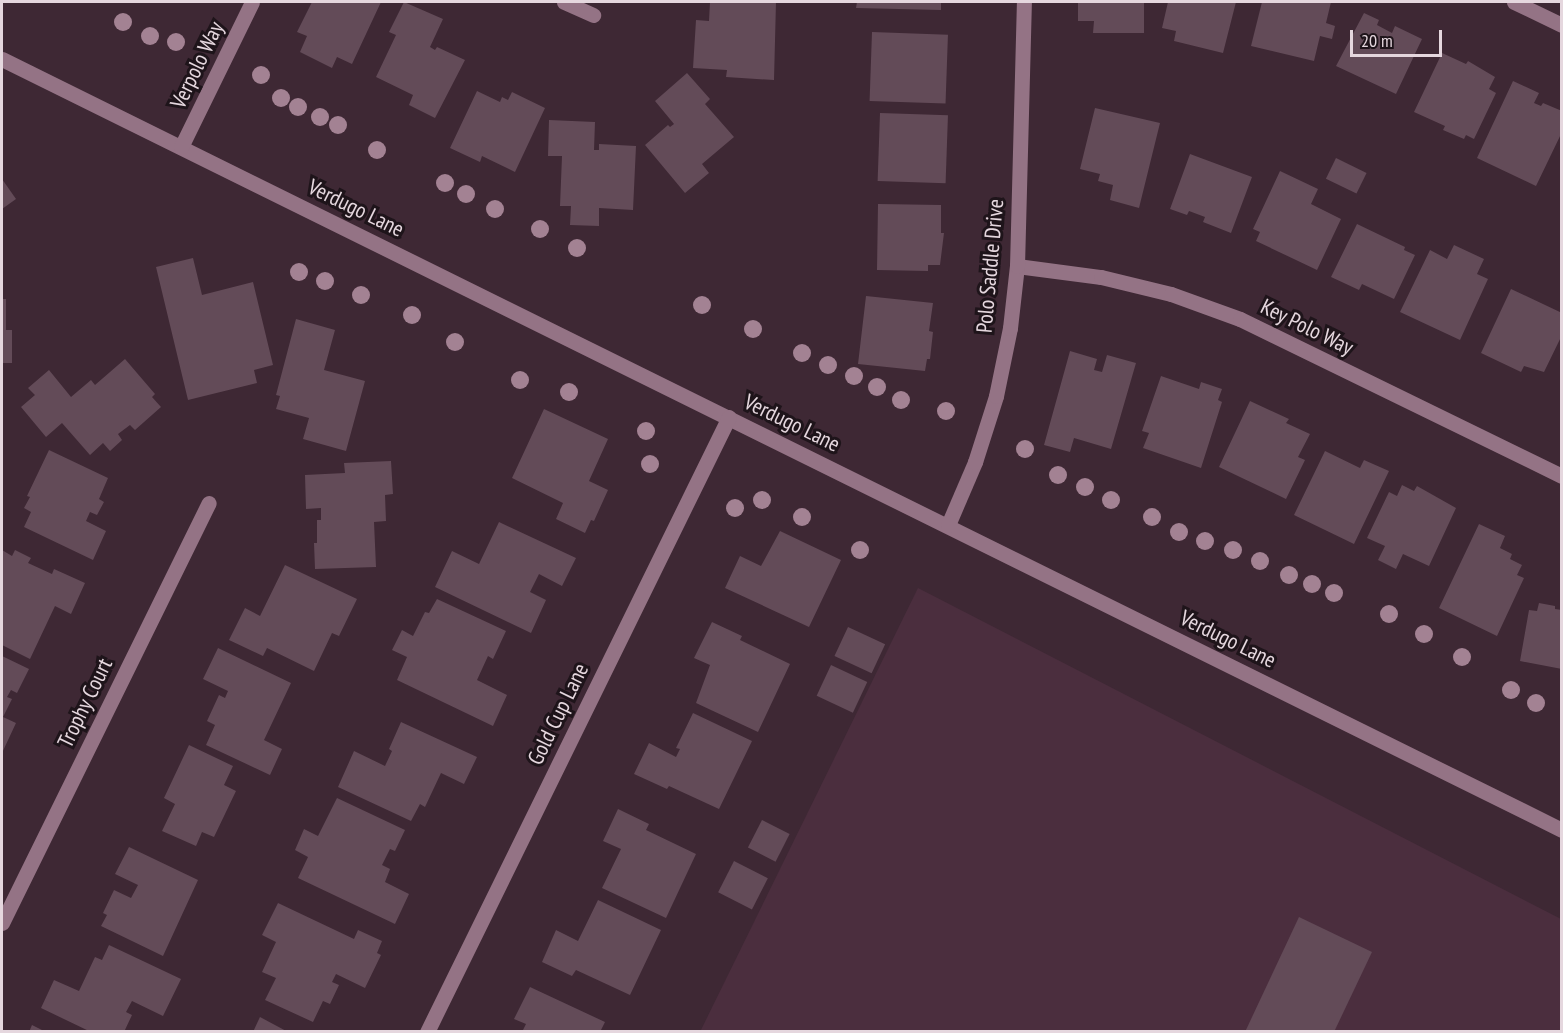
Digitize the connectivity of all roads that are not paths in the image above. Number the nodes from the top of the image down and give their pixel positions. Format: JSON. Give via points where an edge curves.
{"nodes":[{"id":1,"x":252,"y":2,"type":"edge"},
{"id":2,"x":564,"y":2,"type":"edge"},
{"id":3,"x":1024,"y":2,"type":"edge"},
{"id":4,"x":1514,"y":2,"type":"edge"},
{"id":5,"x":592,"y":15,"type":"dead end"},
{"id":6,"x":1562,"y":25,"type":"edge"},
{"id":7,"x":2,"y":59,"type":"edge"},
{"id":8,"x":181,"y":147,"type":"junction"},
{"id":9,"x":1017,"y":266,"type":"junction"},
{"id":10,"x":729,"y":417,"type":"junction"},
{"id":11,"x":1562,"y":476,"type":"edge"},
{"id":12,"x":208,"y":502,"type":"dead end"},
{"id":13,"x":948,"y":525,"type":"junction"},
{"id":14,"x":1562,"y":830,"type":"edge"},
{"id":15,"x":2,"y":923,"type":"edge"},
{"id":16,"x":427,"y":1032,"type":"edge"}],
"edges":[{"from":1,"to":8,"type":"street","name":"Verpolo Way"},
{"from":2,"to":5,"type":"street"},
{"from":3,"to":9,"type":"street","name":"Polo Saddle Drive"},
{"from":4,"to":6,"type":"street"},
{"from":7,"to":8,"type":"street","name":"Verdugo Lane"},
{"from":8,"to":10,"type":"street","name":"Verdugo Lane"},
{"from":9,"to":11,"type":"street","name":"Key Polo Way","via":[[1101,277],[1172,294],[1240,319]]},
{"from":9,"to":13,"type":"street","name":"Polo Saddle Drive","via":[[996,396],[975,462]]},
{"from":10,"to":13,"type":"street","name":"Verdugo Lane"},
{"from":10,"to":16,"type":"street","name":"Gold Cup Lane"},
{"from":12,"to":15,"type":"street","name":"Trophy Court"},
{"from":13,"to":14,"type":"street","name":"Verdugo Lane"}]}
